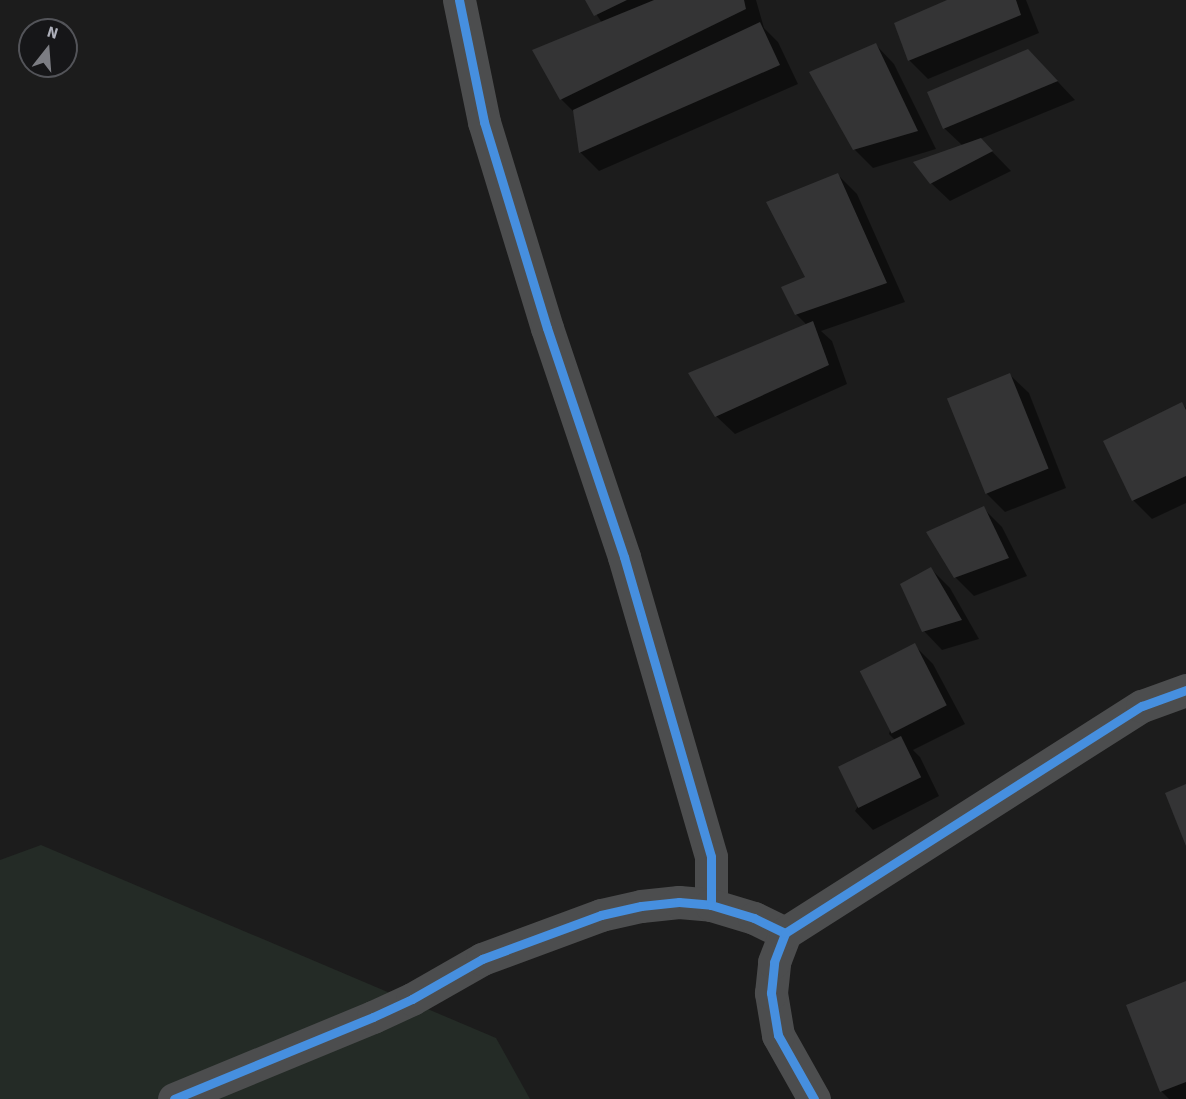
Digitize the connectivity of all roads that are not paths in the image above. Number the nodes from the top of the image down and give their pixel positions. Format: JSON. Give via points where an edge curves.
{"nodes":[{"id":1,"x":459,"y":0,"type":"edge"},
{"id":2,"x":1186,"y":690,"type":"edge"},
{"id":3,"x":711,"y":905,"type":"junction"},
{"id":4,"x":784,"y":933,"type":"junction"},
{"id":5,"x":174,"y":1099,"type":"edge"},
{"id":6,"x":814,"y":1099,"type":"edge"}],
"edges":[{"from":1,"to":3,"type":"street","via":[[484,122],[547,328],[624,557],[711,858]]},
{"from":2,"to":4,"type":"street","via":[[1142,706]]},
{"from":3,"to":4,"type":"street","via":[[754,918]]},
{"from":3,"to":5,"type":"street","via":[[679,902],[641,906],[543,935],[482,959],[373,1017]]},
{"from":4,"to":6,"type":"street","via":[[774,962],[771,993],[778,1035]]}]}
